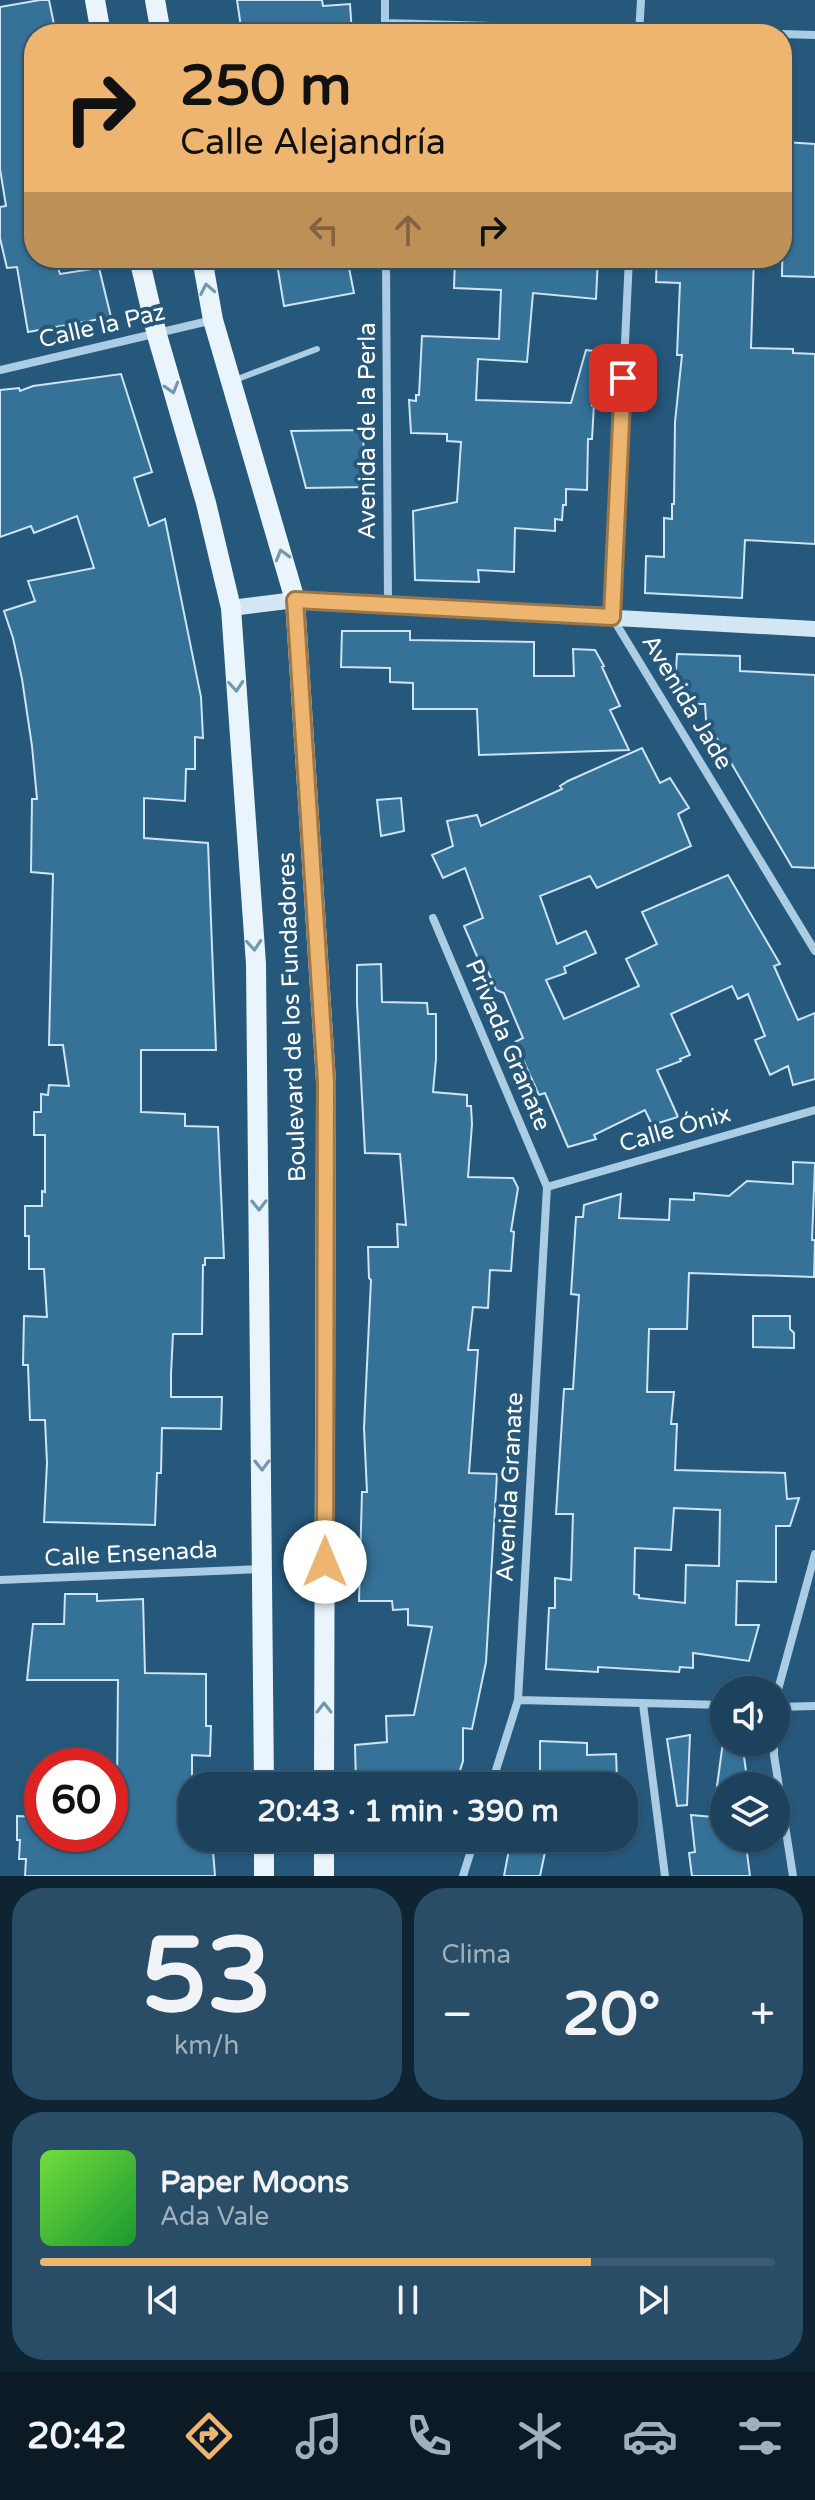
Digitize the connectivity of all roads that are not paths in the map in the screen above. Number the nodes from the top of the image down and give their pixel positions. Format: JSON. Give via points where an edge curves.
{"nodes":[{"id":1,"x":95,"y":0,"type":"edge"},
{"id":2,"x":155,"y":0,"type":"edge"},
{"id":3,"x":385,"y":0,"type":"edge"},
{"id":4,"x":641,"y":0,"type":"edge"},
{"id":5,"x":385,"y":23,"type":"joint"},
{"id":6,"x":99,"y":24,"type":"edge"},
{"id":7,"x":159,"y":24,"type":"edge"},
{"id":8,"x":413,"y":24,"type":"edge"},
{"id":9,"x":640,"y":24,"type":"edge"},
{"id":10,"x":792,"y":34,"type":"edge"},
{"id":11,"x":815,"y":35,"type":"edge"},
{"id":12,"x":141,"y":268,"type":"edge"},
{"id":13,"x":204,"y":268,"type":"edge"},
{"id":14,"x":386,"y":268,"type":"edge"},
{"id":15,"x":629,"y":268,"type":"edge"},
{"id":16,"x":213,"y":320,"type":"junction"},
{"id":17,"x":157,"y":335,"type":"junction"},
{"id":18,"x":317,"y":349,"type":"dead end"},
{"id":19,"x":0,"y":370,"type":"edge"},
{"id":20,"x":231,"y":381,"type":"junction"},
{"id":21,"x":295,"y":600,"type":"junction"},
{"id":22,"x":388,"y":604,"type":"junction"},
{"id":23,"x":231,"y":608,"type":"junction"},
{"id":24,"x":612,"y":617,"type":"junction"},
{"id":25,"x":815,"y":629,"type":"edge"},
{"id":26,"x":433,"y":918,"type":"dead end"},
{"id":27,"x":815,"y":951,"type":"edge"},
{"id":28,"x":815,"y":1110,"type":"edge"},
{"id":29,"x":547,"y":1187,"type":"junction"},
{"id":30,"x":815,"y":1554,"type":"edge"},
{"id":31,"x":263,"y":1569,"type":"junction"},
{"id":32,"x":0,"y":1580,"type":"edge"},
{"id":33,"x":782,"y":1676,"type":"edge"},
{"id":34,"x":518,"y":1700,"type":"junction"},
{"id":35,"x":643,"y":1704,"type":"junction"},
{"id":36,"x":710,"y":1705,"type":"edge"},
{"id":37,"x":815,"y":1706,"type":"edge"},
{"id":38,"x":790,"y":1707,"type":"edge"},
{"id":39,"x":774,"y":1756,"type":"edge"},
{"id":40,"x":264,"y":1772,"type":"edge"},
{"id":41,"x":324,"y":1772,"type":"edge"},
{"id":42,"x":495,"y":1772,"type":"edge"},
{"id":43,"x":264,"y":1852,"type":"edge"},
{"id":44,"x":324,"y":1852,"type":"edge"},
{"id":45,"x":471,"y":1852,"type":"edge"},
{"id":46,"x":264,"y":1876,"type":"edge"},
{"id":47,"x":324,"y":1876,"type":"edge"},
{"id":48,"x":463,"y":1876,"type":"edge"},
{"id":49,"x":665,"y":1876,"type":"edge"},
{"id":50,"x":793,"y":1876,"type":"edge"}],
"edges":[{"from":1,"to":6,"type":"main road"},
{"from":2,"to":7,"type":"main road"},
{"from":3,"to":5,"type":"street"},
{"from":4,"to":9,"type":"street"},
{"from":5,"to":8,"type":"street"},
{"from":10,"to":11,"type":"street"},
{"from":12,"to":17,"type":"main road","name":"Boulevard de los Fundadores"},
{"from":16,"to":13,"type":"main road","name":"Boulevard de los Fundadores","one_way":true},
{"from":14,"to":22,"type":"street","name":"Avenida de la Perla"},
{"from":15,"to":24,"type":"street","name":"Avenida Jade"},
{"from":16,"to":17,"type":"street","name":"Calle la Paz"},
{"from":16,"to":20,"type":"main road","name":"Boulevard de los Fundadores"},
{"from":17,"to":19,"type":"street","name":"Calle la Paz"},
{"from":17,"to":23,"type":"main road","name":"Boulevard de los Fundadores","one_way":true},
{"from":18,"to":20,"type":"lane"},
{"from":21,"to":20,"type":"main road","name":"Boulevard de los Fundadores","one_way":true},
{"from":21,"to":22,"type":"main road"},
{"from":21,"to":23,"type":"main road"},
{"from":41,"to":21,"type":"main road","name":"Boulevard de los Fundadores","one_way":true,"via":[[326,1082]]},
{"from":22,"to":24,"type":"main road"},
{"from":23,"to":31,"type":"main road","name":"Boulevard de los Fundadores","one_way":true,"via":[[256,964]]},
{"from":24,"to":25,"type":"main road"},
{"from":24,"to":27,"type":"street","name":"Avenida Jade"},
{"from":26,"to":29,"type":"street","name":"Privada Granate"},
{"from":28,"to":29,"type":"street","name":"Calle Ónix"},
{"from":29,"to":34,"type":"street","name":"Avenida Granate"},
{"from":30,"to":33,"type":"street"},
{"from":31,"to":32,"type":"street","name":"Calle Ensenada"},
{"from":31,"to":40,"type":"main road","name":"Boulevard de los Fundadores"},
{"from":34,"to":35,"type":"street"},
{"from":34,"to":42,"type":"street","name":"Avenida Granate"},
{"from":35,"to":36,"type":"street"},
{"from":35,"to":49,"type":"street"},
{"from":37,"to":38,"type":"street"},
{"from":39,"to":50,"type":"street"},
{"from":43,"to":46,"type":"main road"},
{"from":44,"to":47,"type":"main road"},
{"from":45,"to":48,"type":"street"}]}
